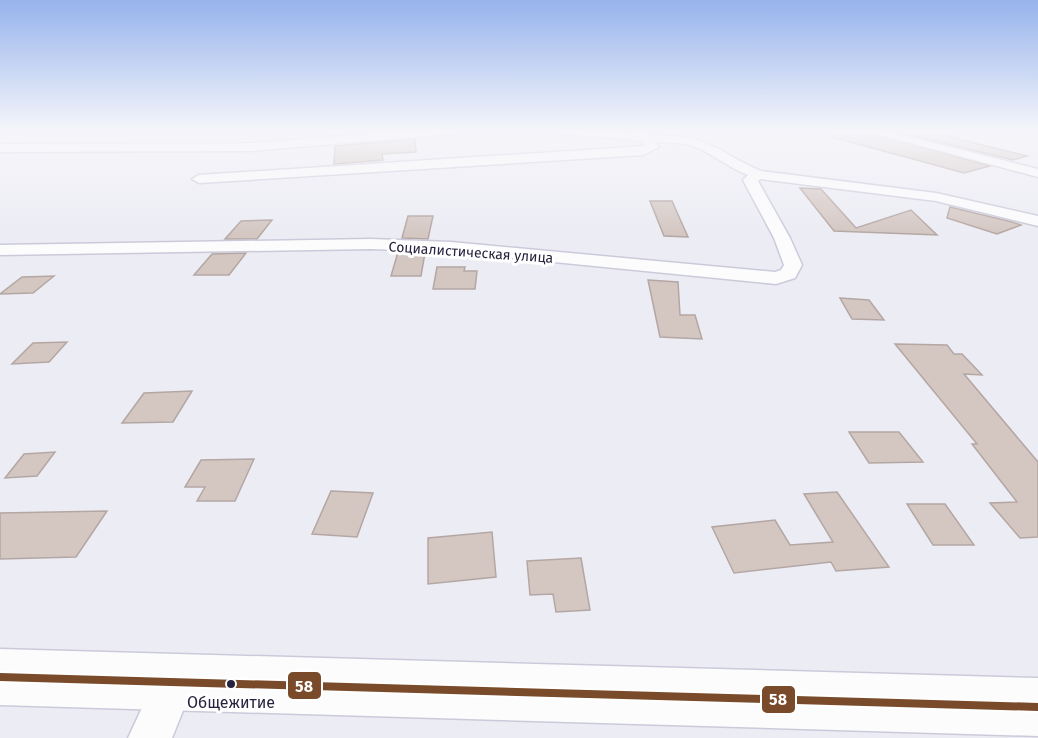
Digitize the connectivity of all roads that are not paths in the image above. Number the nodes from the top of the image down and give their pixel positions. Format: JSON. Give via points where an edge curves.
{"nodes":[{"id":1,"x":414,"y":165,"type":"edge"},
{"id":2,"x":735,"y":165,"type":"edge"},
{"id":3,"x":1008,"y":165,"type":"edge"},
{"id":4,"x":1038,"y":173,"type":"edge"},
{"id":5,"x":759,"y":175,"type":"junction"},
{"id":6,"x":199,"y":179,"type":"dead end"},
{"id":7,"x":1038,"y":221,"type":"edge"},
{"id":8,"x":0,"y":250,"type":"edge"},
{"id":9,"x":0,"y":677,"type":"edge"},
{"id":10,"x":175,"y":681,"type":"junction"},
{"id":11,"x":1038,"y":707,"type":"edge"},
{"id":12,"x":150,"y":738,"type":"edge"}],
"edges":[{"from":1,"to":6,"type":"street"},
{"from":2,"to":5,"type":"street"},
{"from":3,"to":4,"type":"street"},
{"from":5,"to":7,"type":"street","via":[[936,197]]},
{"from":5,"to":8,"type":"street","name":"Социалистическая улица","via":[[750,180],[793,265],[788,274],[776,278],[440,246]]},
{"from":9,"to":10,"type":"main road"},
{"from":10,"to":11,"type":"main road"},
{"from":10,"to":12,"type":"street"}]}
